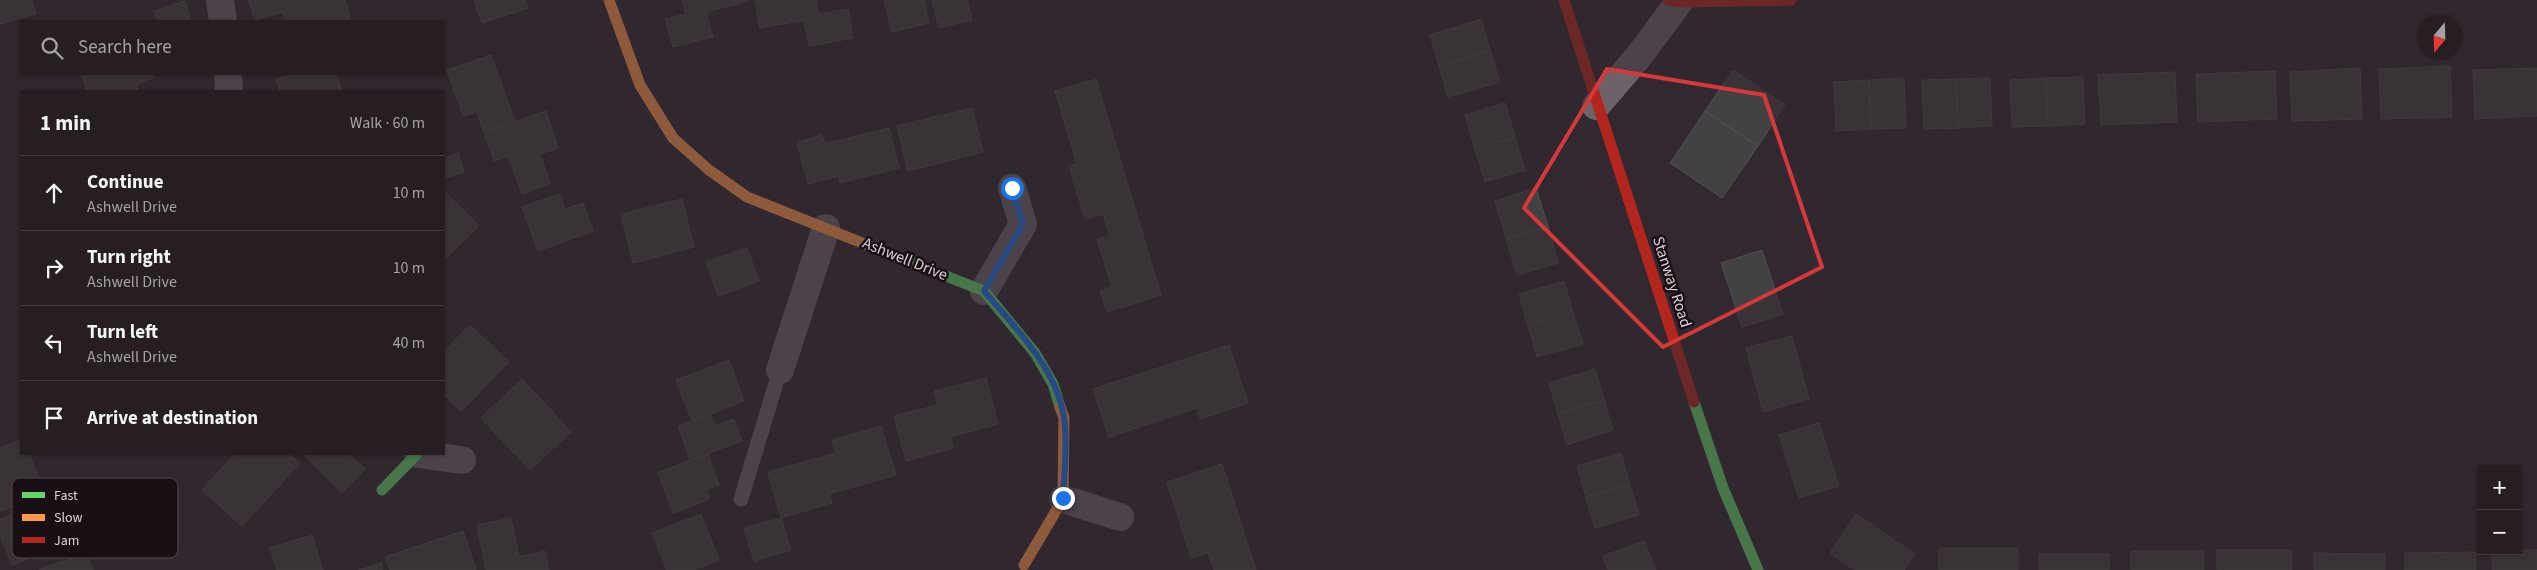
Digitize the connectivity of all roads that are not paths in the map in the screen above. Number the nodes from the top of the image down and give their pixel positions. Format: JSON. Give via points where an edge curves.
{"nodes":[{"id":1,"x":220,"y":0,"type":"edge"},
{"id":2,"x":609,"y":0,"type":"edge"},
{"id":3,"x":1564,"y":0,"type":"edge"},
{"id":4,"x":1791,"y":0,"type":"edge"},
{"id":5,"x":1673,"y":1,"type":"edge"},
{"id":6,"x":223,"y":20,"type":"edge"},
{"id":7,"x":228,"y":75,"type":"edge"},
{"id":8,"x":229,"y":90,"type":"edge"},
{"id":9,"x":1596,"y":106,"type":"junction"},
{"id":10,"x":1012,"y":188,"type":"dead end"},
{"id":11,"x":826,"y":228,"type":"junction"},
{"id":12,"x":984,"y":291,"type":"junction"},
{"id":13,"x":780,"y":370,"type":"joint"},
{"id":14,"x":416,"y":455,"type":"edge"},
{"id":15,"x":424,"y":455,"type":"edge"},
{"id":16,"x":462,"y":460,"type":"dead end"},
{"id":17,"x":382,"y":490,"type":"dead end"},
{"id":18,"x":1063,"y":498,"type":"junction"},
{"id":19,"x":741,"y":499,"type":"dead end"},
{"id":20,"x":1120,"y":517,"type":"dead end"},
{"id":21,"x":1024,"y":565,"type":"dead end"},
{"id":22,"x":1758,"y":570,"type":"edge"}],
"edges":[{"from":1,"to":6,"type":"street"},
{"from":2,"to":11,"type":"street","name":"Ashwell Drive","via":[[640,85],[674,138],[709,170],[747,197]]},
{"from":3,"to":9,"type":"street","name":"Stanway Road"},
{"from":4,"to":5,"type":"street"},
{"from":5,"to":9,"type":"street","via":[[1639,56]]},
{"from":7,"to":8,"type":"street"},
{"from":9,"to":22,"type":"street","name":"Stanway Road","via":[[1715,464],[1743,540]]},
{"from":10,"to":12,"type":"street","via":[[1023,224]]},
{"from":11,"to":12,"type":"street","name":"Ashwell Drive"},
{"from":11,"to":13,"type":"street"},
{"from":12,"to":18,"type":"street","name":"Ashwell Drive","via":[[1035,353],[1053,384],[1064,418]]},
{"from":13,"to":19,"type":"lane"},
{"from":14,"to":17,"type":"street"},
{"from":15,"to":16,"type":"street"},
{"from":18,"to":20,"type":"street"},
{"from":18,"to":21,"type":"street","name":"Ashwell Drive"}]}
